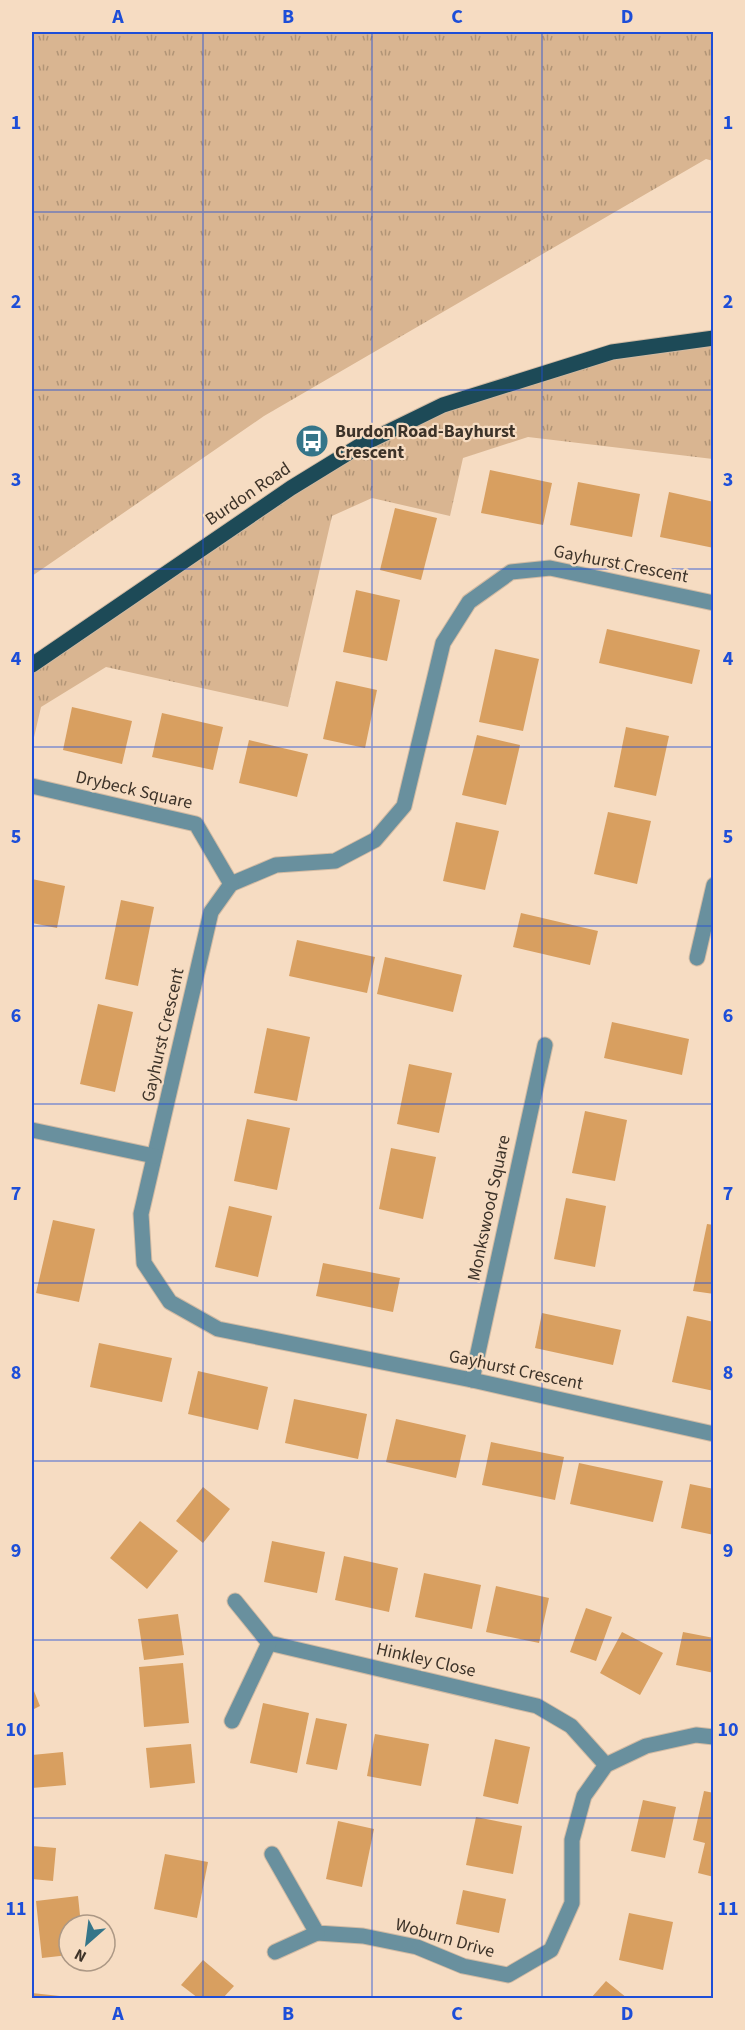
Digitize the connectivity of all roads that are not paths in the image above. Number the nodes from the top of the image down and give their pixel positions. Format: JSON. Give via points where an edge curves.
{"nodes":[{"id":1,"x":714,"y":338,"type":"edge"},
{"id":2,"x":714,"y":603,"type":"edge"},
{"id":3,"x":32,"y":665,"type":"edge"},
{"id":4,"x":32,"y":786,"type":"edge"},
{"id":5,"x":231,"y":884,"type":"junction"},
{"id":6,"x":714,"y":885,"type":"edge"},
{"id":7,"x":698,"y":958,"type":"dead end"},
{"id":8,"x":545,"y":1045,"type":"dead end"},
{"id":9,"x":32,"y":1130,"type":"edge"},
{"id":10,"x":154,"y":1156,"type":"junction"},
{"id":11,"x":472,"y":1380,"type":"junction"},
{"id":12,"x":714,"y":1434,"type":"edge"},
{"id":13,"x":235,"y":1601,"type":"dead end"},
{"id":14,"x":269,"y":1643,"type":"junction"},
{"id":15,"x":232,"y":1721,"type":"dead end"},
{"id":16,"x":714,"y":1737,"type":"edge"},
{"id":17,"x":606,"y":1765,"type":"junction"},
{"id":18,"x":272,"y":1854,"type":"dead end"},
{"id":19,"x":316,"y":1932,"type":"junction"},
{"id":20,"x":275,"y":1952,"type":"dead end"}],
"edges":[{"from":1,"to":3,"type":"main road","name":"Burdon Road","via":[[612,352],[433,410],[361,445],[291,488]]},
{"from":2,"to":5,"type":"street","name":"Gayhurst Crescent","via":[[550,568],[511,572],[469,603],[443,643],[404,806],[375,840],[335,861],[276,865]]},
{"from":4,"to":5,"type":"street","name":"Drybeck Square","via":[[196,824]]},
{"from":5,"to":10,"type":"street","name":"Gayhurst Crescent","via":[[212,912]]},
{"from":6,"to":7,"type":"street"},
{"from":8,"to":11,"type":"street","name":"Monkswood Square"},
{"from":9,"to":10,"type":"street"},
{"from":10,"to":11,"type":"street","name":"Gayhurst Crescent","via":[[141,1214],[144,1263],[170,1302],[218,1329]]},
{"from":11,"to":12,"type":"street","name":"Gayhurst Crescent"},
{"from":13,"to":14,"type":"street"},
{"from":14,"to":15,"type":"street"},
{"from":14,"to":17,"type":"street","name":"Hinkley Close","via":[[537,1706],[571,1726]]},
{"from":16,"to":17,"type":"street","name":"Woburn Drive","via":[[696,1735],[646,1746]]},
{"from":17,"to":19,"type":"street","name":"Woburn Drive","via":[[584,1796],[572,1840],[572,1903],[552,1950],[508,1975],[463,1966],[417,1947]]},
{"from":18,"to":19,"type":"street"},
{"from":19,"to":20,"type":"street"}]}
